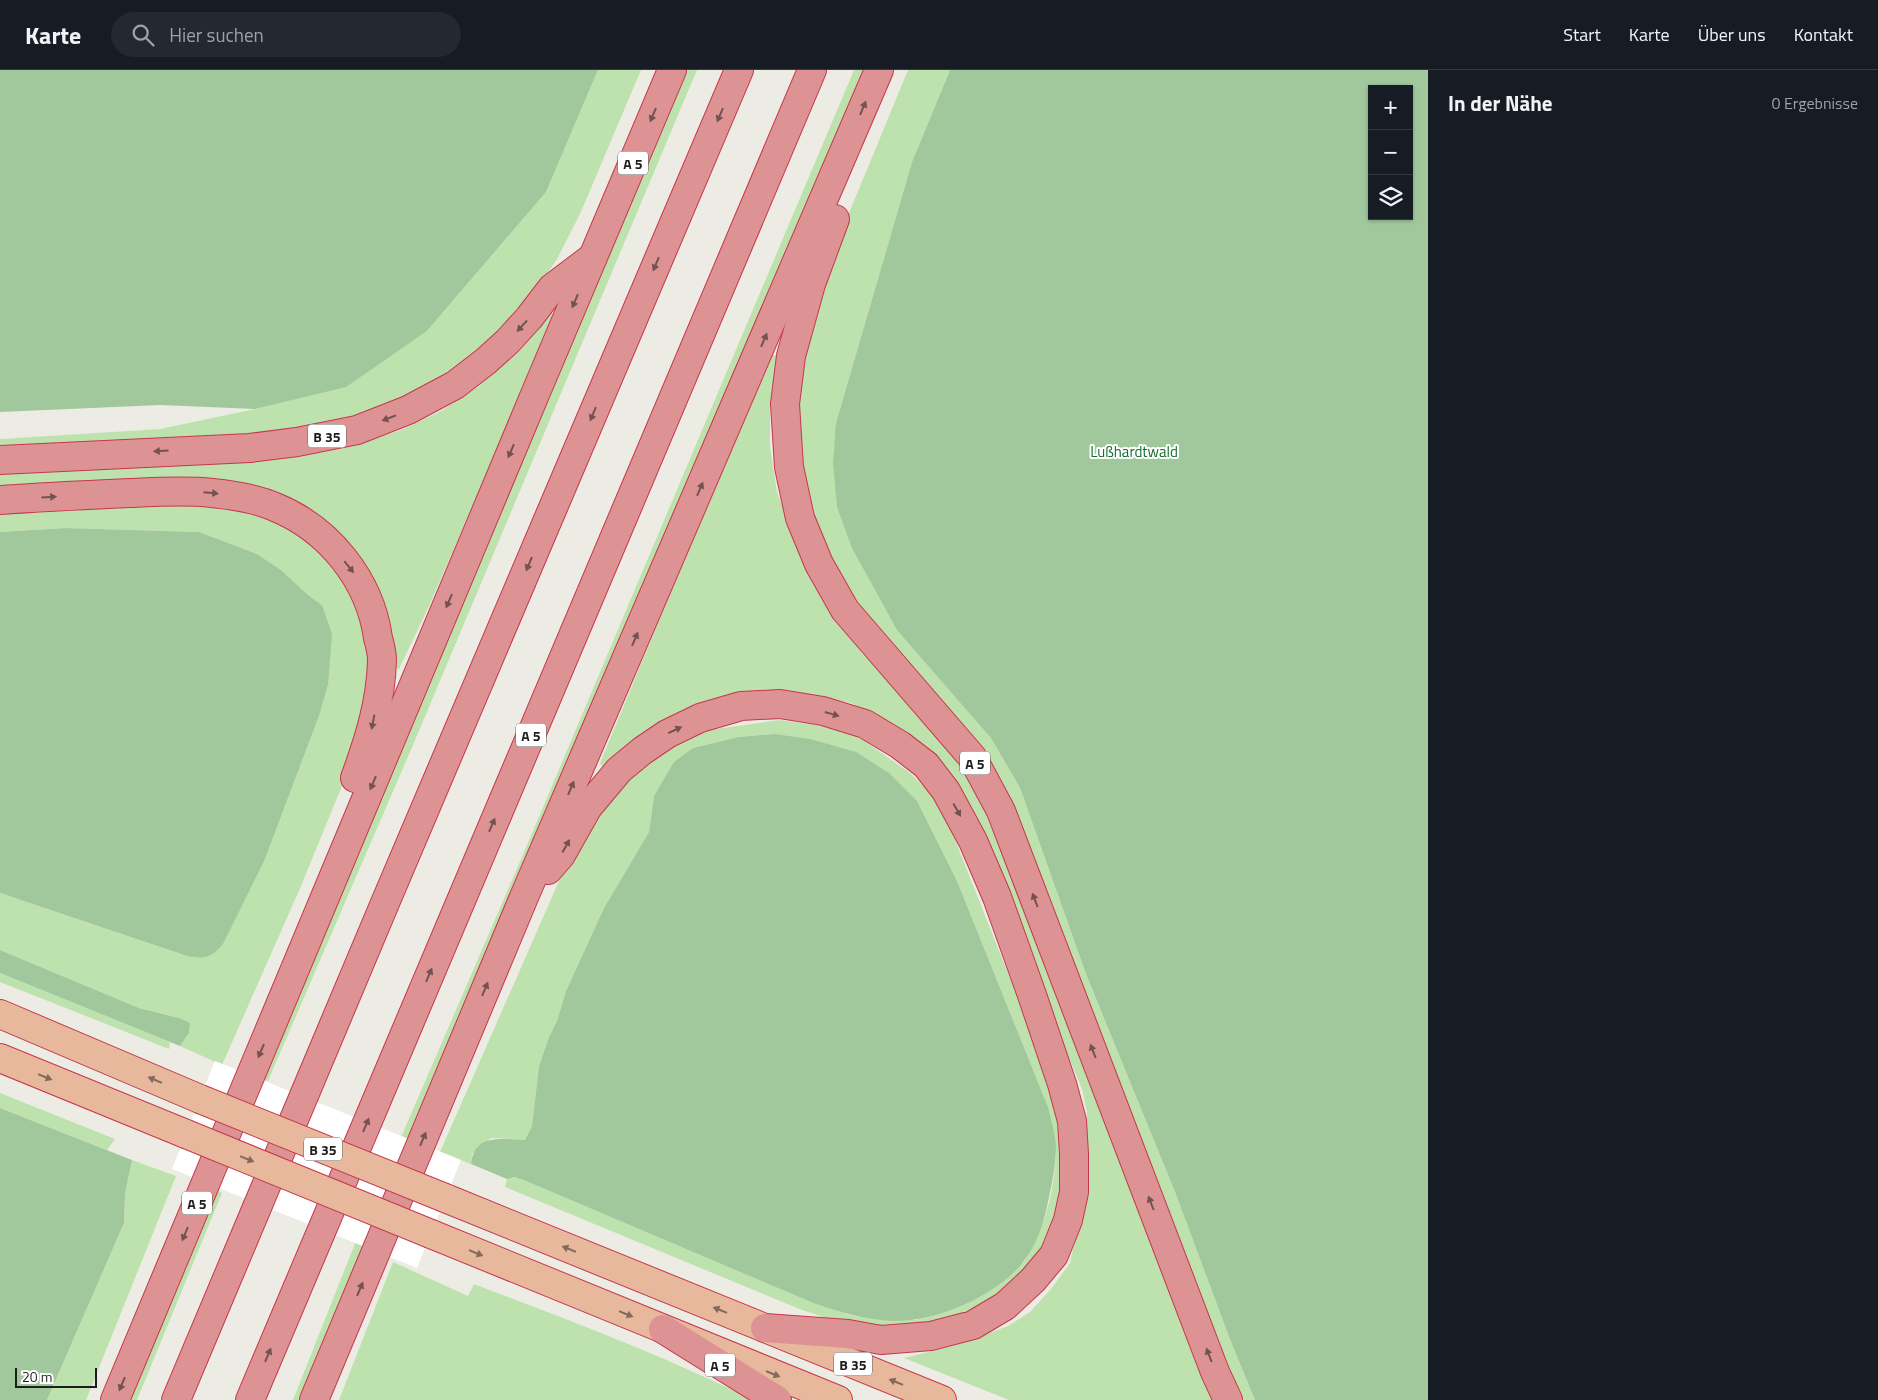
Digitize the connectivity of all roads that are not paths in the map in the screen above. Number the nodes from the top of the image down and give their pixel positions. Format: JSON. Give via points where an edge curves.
{"nodes":[{"id":1,"x":672,"y":70,"type":"edge"},
{"id":2,"x":739,"y":70,"type":"edge"},
{"id":3,"x":812,"y":70,"type":"edge"},
{"id":4,"x":879,"y":70,"type":"edge"},
{"id":5,"x":847,"y":147,"type":"junction"},
{"id":6,"x":594,"y":256,"type":"junction"},
{"id":7,"x":0,"y":460,"type":"edge"},
{"id":8,"x":0,"y":500,"type":"edge"},
{"id":9,"x":524,"y":897,"type":"junction"},
{"id":10,"x":279,"y":1006,"type":"junction"},
{"id":11,"x":0,"y":1014,"type":"edge"},
{"id":12,"x":0,"y":1058,"type":"edge"},
{"id":13,"x":765,"y":1328,"type":"junction"},
{"id":14,"x":663,"y":1329,"type":"junction"},
{"id":15,"x":341,"y":1334,"type":"junction"},
{"id":16,"x":116,"y":1400,"type":"edge"},
{"id":17,"x":176,"y":1400,"type":"edge"},
{"id":18,"x":250,"y":1400,"type":"edge"},
{"id":19,"x":314,"y":1400,"type":"edge"},
{"id":20,"x":327,"y":1400,"type":"edge"},
{"id":21,"x":777,"y":1400,"type":"edge"},
{"id":22,"x":838,"y":1400,"type":"edge"},
{"id":23,"x":942,"y":1400,"type":"edge"},
{"id":24,"x":1228,"y":1400,"type":"edge"}],
"edges":[{"from":1,"to":6,"type":"highway","number":"A 5","one_way":true},
{"from":2,"to":17,"type":"highway","one_way":true},
{"from":18,"to":3,"type":"highway","number":"A 5","one_way":true},
{"from":5,"to":4,"type":"highway","number":"A 5","one_way":true},
{"from":9,"to":5,"type":"highway","number":"A 5","one_way":true},
{"from":24,"to":5,"type":"highway","number":"A 5","one_way":true,"via":[[1001,811],[972,757],[845,610],[819,564],[800,518],[788,467],[785,404],[791,356],[811,284],[846,190]]},
{"from":6,"to":7,"type":"highway","number":"B 35","one_way":true,"via":[[552,288],[508,341],[455,385],[408,410],[357,430],[250,448]]},
{"from":6,"to":10,"type":"highway","number":"A 5","one_way":true},
{"from":8,"to":10,"type":"highway","number":"A 5","one_way":true,"via":[[212,492],[275,506],[308,524],[334,548],[364,589],[377,626],[382,659],[378,698],[369,741],[308,896]]},
{"from":9,"to":13,"type":"highway","one_way":true,"via":[[561,855],[588,807],[619,770],[667,734],[700,718],[741,706],[780,704],[823,711],[865,724],[926,765],[951,799],[997,898],[1062,1084],[1072,1121],[1074,1154],[1074,1192],[1068,1220],[1054,1255],[1033,1280],[1006,1306],[973,1325],[931,1336],[881,1340],[848,1334]]},
{"from":15,"to":9,"type":"highway","one_way":true},
{"from":10,"to":16,"type":"highway","number":"A 5","one_way":true},
{"from":13,"to":11,"type":"highway","number":"B 35","one_way":true,"bridge":true,"via":[[200,1099]]},
{"from":12,"to":14,"type":"highway","number":"B 35","one_way":true,"bridge":true},
{"from":23,"to":13,"type":"highway","number":"B 35","one_way":true},
{"from":14,"to":21,"type":"highway","number":"A 5"},
{"from":14,"to":22,"type":"highway","number":"B 35","one_way":true},
{"from":15,"to":19,"type":"highway"},
{"from":15,"to":20,"type":"highway"}]}
